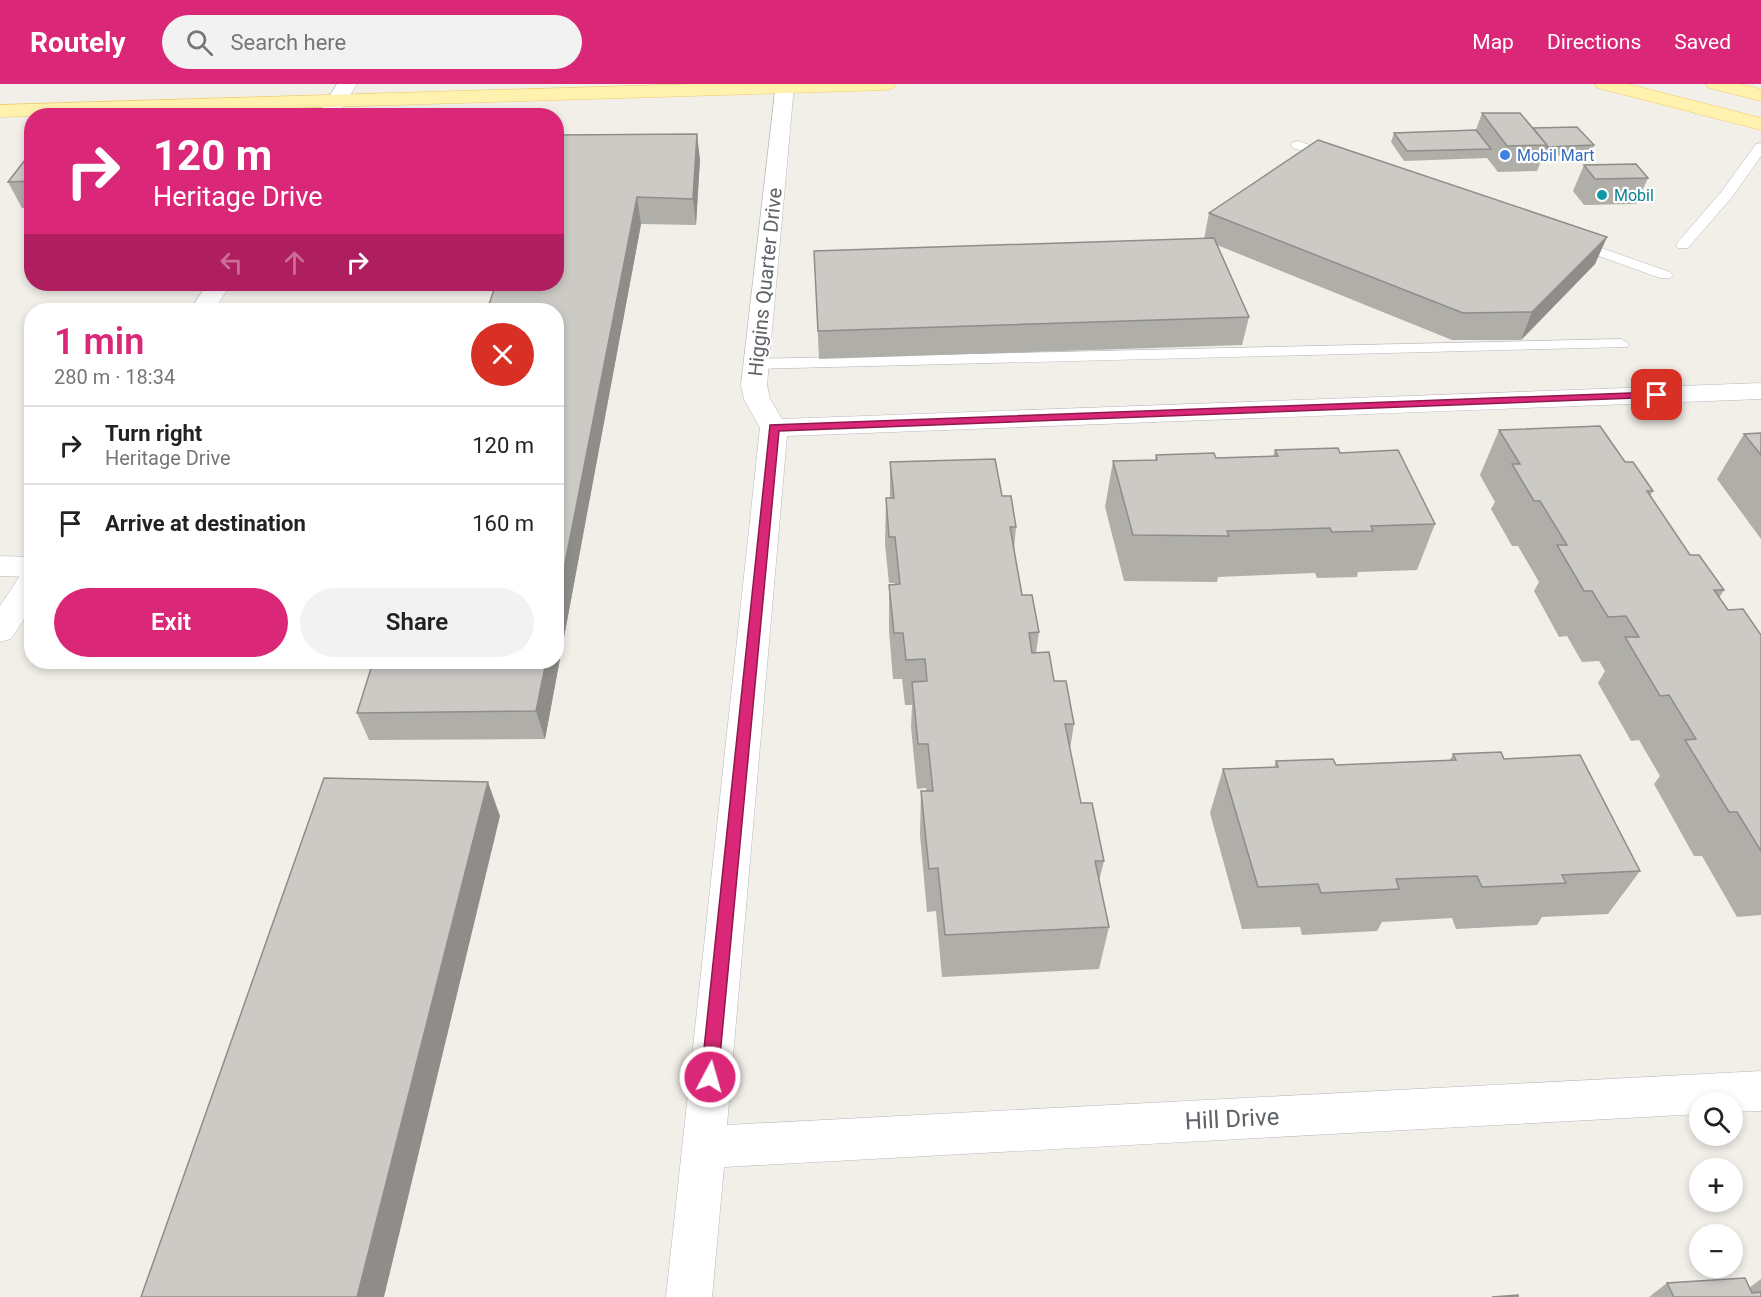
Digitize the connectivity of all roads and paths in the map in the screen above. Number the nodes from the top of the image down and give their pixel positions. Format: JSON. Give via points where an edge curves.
{"nodes":[{"id":1,"x":885,"y":84,"type":"edge"},
{"id":2,"x":1605,"y":84,"type":"edge"},
{"id":3,"x":1716,"y":84,"type":"edge"},
{"id":4,"x":784,"y":86,"type":"junction"},
{"id":5,"x":1761,"y":95,"type":"edge"},
{"id":6,"x":337,"y":100,"type":"edge"},
{"id":7,"x":92,"y":108,"type":"edge"},
{"id":8,"x":24,"y":110,"type":"edge"},
{"id":9,"x":0,"y":111,"type":"edge"},
{"id":10,"x":1761,"y":123,"type":"edge"},
{"id":11,"x":1298,"y":145,"type":"dead end"},
{"id":12,"x":1761,"y":147,"type":"edge"},
{"id":13,"x":1343,"y":161,"type":"edge"},
{"id":14,"x":1554,"y":235,"type":"edge"},
{"id":15,"x":1683,"y":245,"type":"dead end"},
{"id":16,"x":1665,"y":275,"type":"dead end"},
{"id":17,"x":1621,"y":344,"type":"dead end"},
{"id":18,"x":755,"y":364,"type":"junction"},
{"id":19,"x":1761,"y":391,"type":"edge"},
{"id":20,"x":774,"y":428,"type":"junction"},
{"id":21,"x":0,"y":566,"type":"edge"},
{"id":22,"x":24,"y":567,"type":"edge"},
{"id":23,"x":24,"y":594,"type":"edge"},
{"id":24,"x":0,"y":632,"type":"edge"},
{"id":25,"x":1761,"y":1090,"type":"edge"},
{"id":26,"x":703,"y":1147,"type":"junction"},
{"id":27,"x":689,"y":1297,"type":"edge"}],
"edges":[{"from":1,"to":4,"type":"main road"},
{"from":2,"to":10,"type":"main road"},
{"from":3,"to":5,"type":"main road"},
{"from":4,"to":6,"type":"main road"},
{"from":4,"to":18,"type":"street","name":"Higgins Quarter Drive"},
{"from":6,"to":7,"type":"main road"},
{"from":8,"to":9,"type":"main road"},
{"from":11,"to":13,"type":"lane"},
{"from":12,"to":15,"type":"lane"},
{"from":14,"to":16,"type":"lane"},
{"from":17,"to":18,"type":"lane"},
{"from":18,"to":20,"type":"street","name":"Higgins Quarter Drive","via":[[757,399]]},
{"from":19,"to":20,"type":"street"},
{"from":20,"to":26,"type":"street"},
{"from":21,"to":22,"type":"street"},
{"from":23,"to":24,"type":"street"},
{"from":25,"to":26,"type":"street","name":"Hill Drive"},
{"from":26,"to":27,"type":"street"}]}
